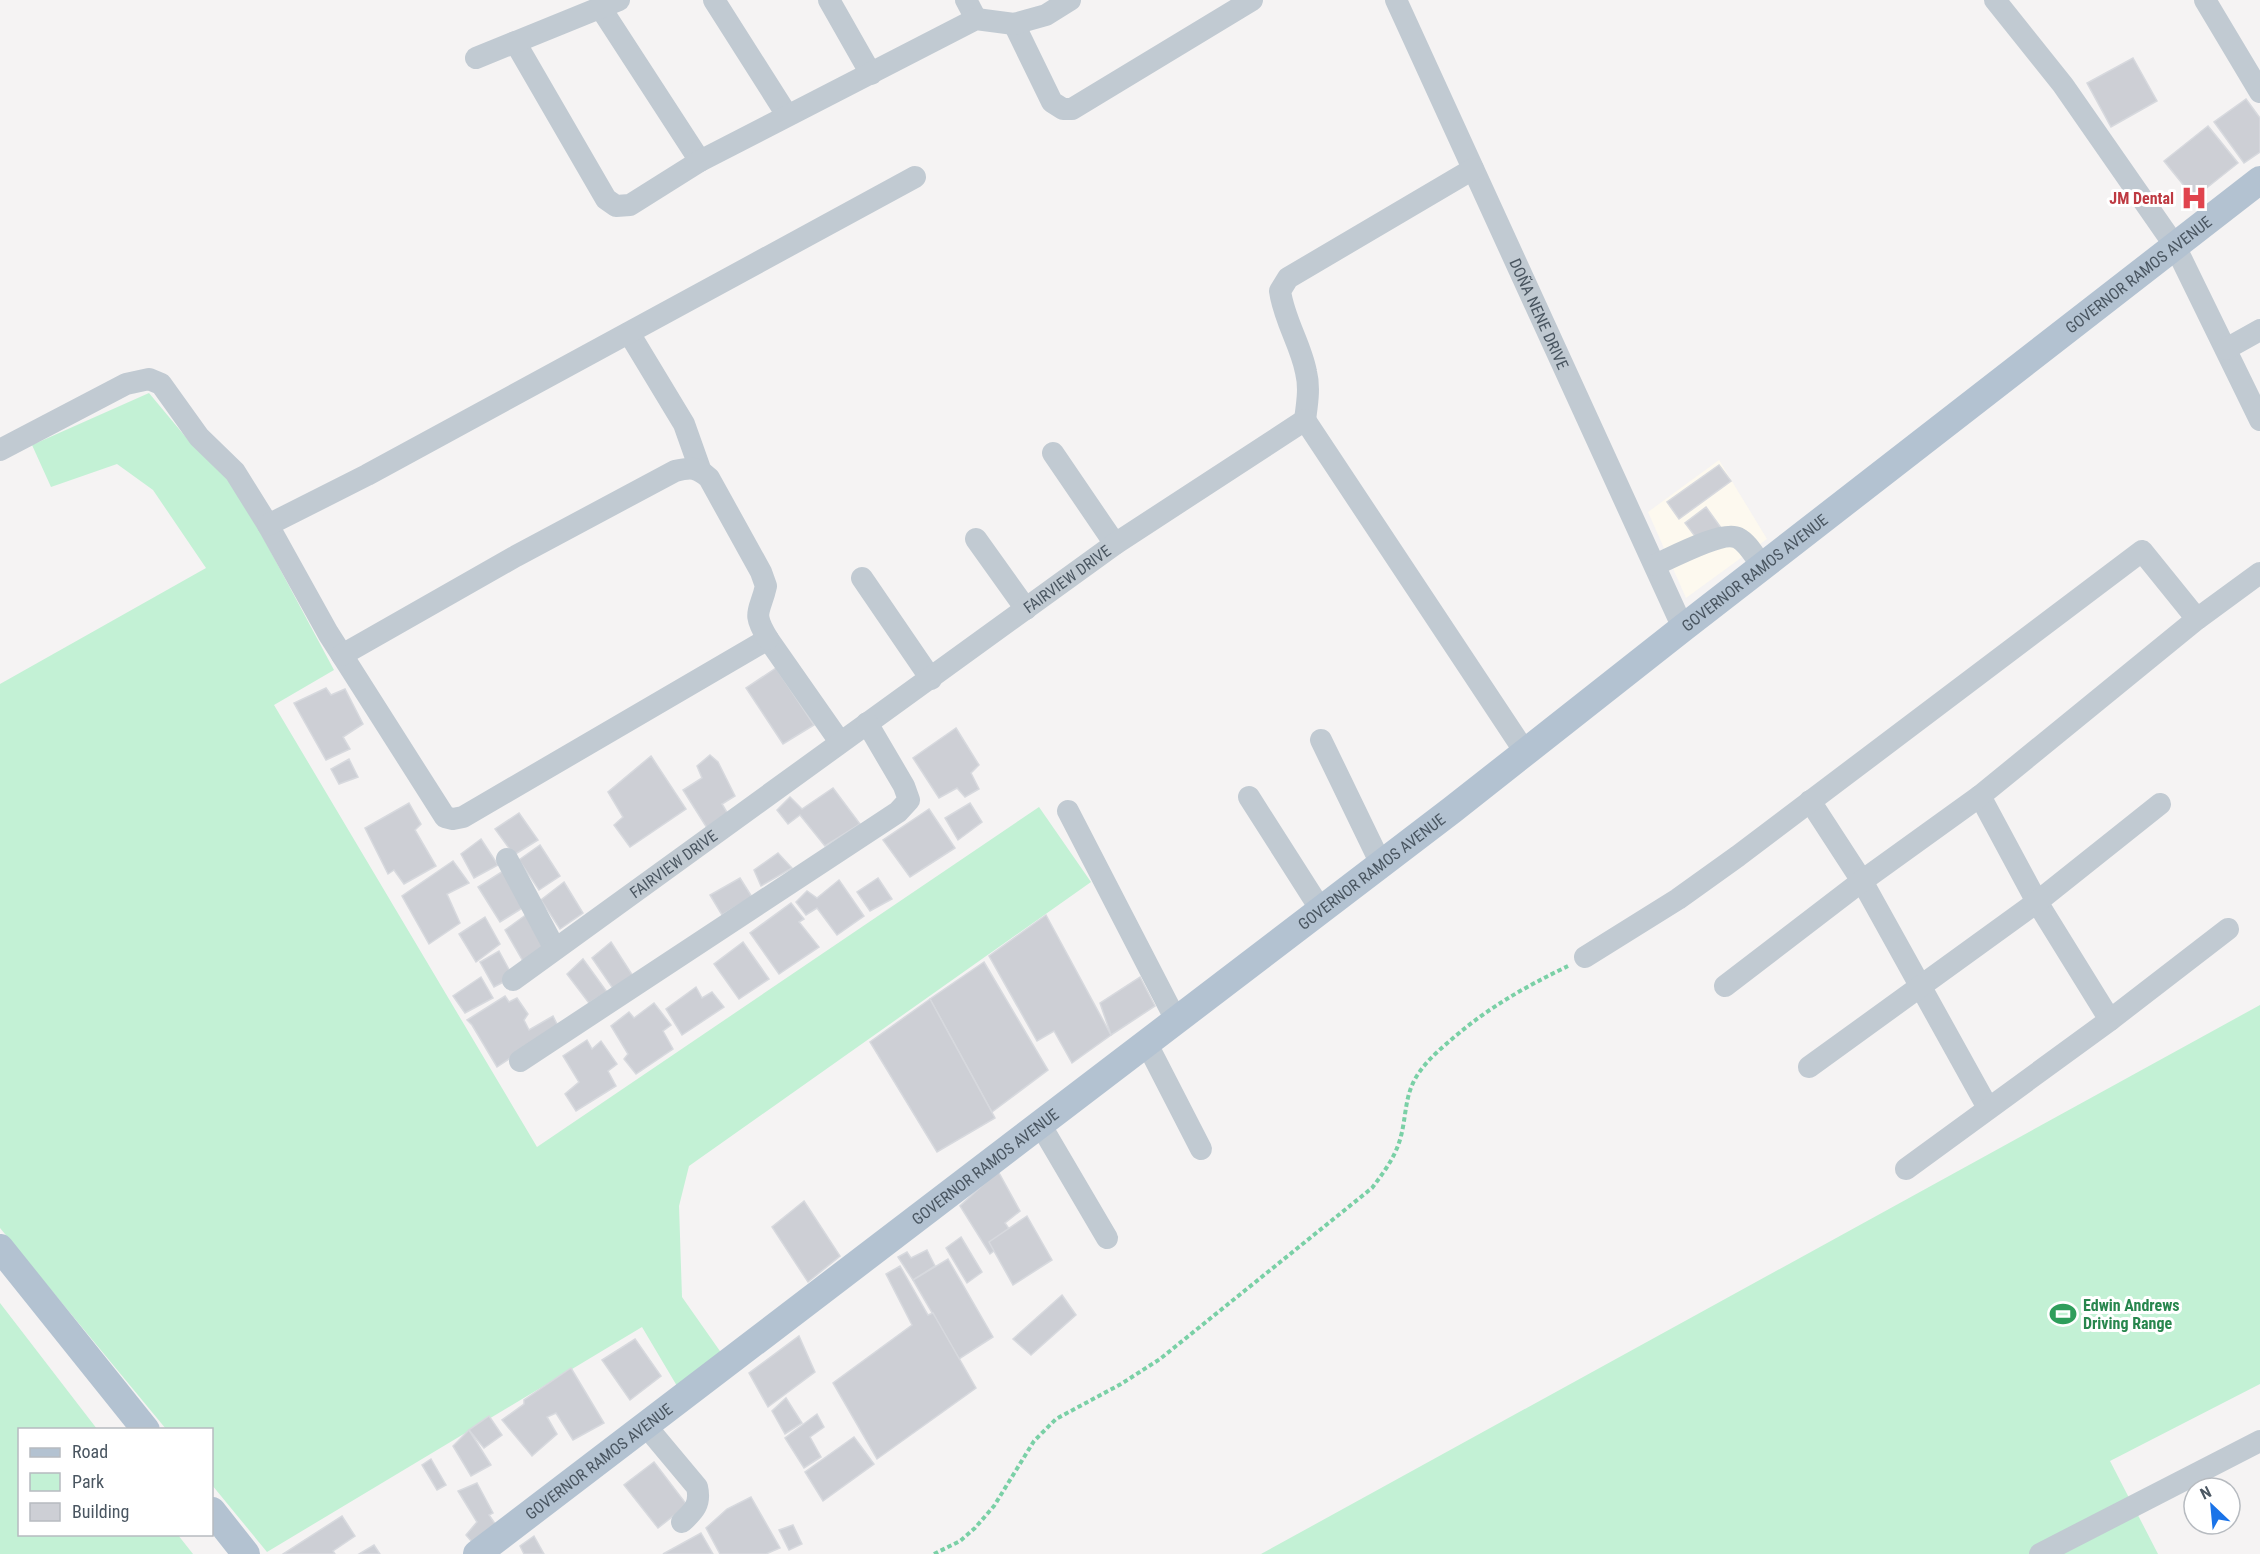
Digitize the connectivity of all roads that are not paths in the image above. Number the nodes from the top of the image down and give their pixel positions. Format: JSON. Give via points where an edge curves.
{"nodes":[{"id":1,"x":714,"y":0,"type":"edge"},
{"id":2,"x":828,"y":0,"type":"edge"},
{"id":3,"x":1070,"y":0,"type":"edge"},
{"id":4,"x":1252,"y":0,"type":"edge"},
{"id":5,"x":1396,"y":0,"type":"edge"},
{"id":6,"x":1995,"y":0,"type":"edge"},
{"id":7,"x":2205,"y":0,"type":"edge"},
{"id":8,"x":610,"y":4,"type":"edge"},
{"id":9,"x":971,"y":10,"type":"edge"},
{"id":10,"x":1014,"y":24,"type":"junction"},
{"id":11,"x":515,"y":42,"type":"junction"},
{"id":12,"x":476,"y":58,"type":"dead end"},
{"id":13,"x":871,"y":74,"type":"junction"},
{"id":14,"x":2260,"y":92,"type":"edge"},
{"id":15,"x":788,"y":115,"type":"junction"},
{"id":16,"x":700,"y":161,"type":"junction"},
{"id":17,"x":1473,"y":169,"type":"junction"},
{"id":18,"x":915,"y":177,"type":"dead end"},
{"id":19,"x":2260,"y":180,"type":"edge"},
{"id":20,"x":2175,"y":246,"type":"junction"},
{"id":21,"x":2260,"y":330,"type":"edge"},
{"id":22,"x":629,"y":333,"type":"junction"},
{"id":23,"x":2226,"y":349,"type":"junction"},
{"id":24,"x":1305,"y":420,"type":"junction"},
{"id":25,"x":2260,"y":420,"type":"edge"},
{"id":26,"x":0,"y":450,"type":"edge"},
{"id":27,"x":1053,"y":453,"type":"dead end"},
{"id":28,"x":700,"y":469,"type":"junction"},
{"id":29,"x":268,"y":525,"type":"junction"},
{"id":30,"x":976,"y":538,"type":"dead end"},
{"id":31,"x":1115,"y":544,"type":"junction"},
{"id":32,"x":1654,"y":565,"type":"junction"},
{"id":33,"x":1762,"y":566,"type":"junction"},
{"id":34,"x":2260,"y":573,"type":"edge"},
{"id":35,"x":862,"y":578,"type":"dead end"},
{"id":36,"x":1026,"y":609,"type":"junction"},
{"id":37,"x":2197,"y":619,"type":"junction"},
{"id":38,"x":1683,"y":628,"type":"junction"},
{"id":39,"x":768,"y":639,"type":"junction"},
{"id":40,"x":342,"y":655,"type":"junction"},
{"id":41,"x":930,"y":679,"type":"junction"},
{"id":42,"x":867,"y":723,"type":"junction"},
{"id":43,"x":1321,"y":740,"type":"dead end"},
{"id":44,"x":840,"y":742,"type":"junction"},
{"id":45,"x":1525,"y":752,"type":"junction"},
{"id":46,"x":1980,"y":796,"type":"junction"},
{"id":47,"x":1249,"y":797,"type":"dead end"},
{"id":48,"x":1810,"y":801,"type":"junction"},
{"id":49,"x":2160,"y":804,"type":"dead end"},
{"id":50,"x":1068,"y":811,"type":"dead end"},
{"id":51,"x":507,"y":859,"type":"dead end"},
{"id":52,"x":1381,"y":864,"type":"junction"},
{"id":53,"x":1862,"y":881,"type":"junction"},
{"id":54,"x":2037,"y":902,"type":"junction"},
{"id":55,"x":1321,"y":910,"type":"junction"},
{"id":56,"x":2228,"y":929,"type":"dead end"},
{"id":57,"x":555,"y":949,"type":"junction"},
{"id":58,"x":1585,"y":957,"type":"road end"},
{"id":59,"x":513,"y":980,"type":"dead end"},
{"id":60,"x":1725,"y":986,"type":"dead end"},
{"id":61,"x":1919,"y":986,"type":"junction"},
{"id":62,"x":2110,"y":1020,"type":"junction"},
{"id":63,"x":1177,"y":1022,"type":"junction"},
{"id":64,"x":1147,"y":1044,"type":"junction"},
{"id":65,"x":520,"y":1061,"type":"dead end"},
{"id":66,"x":1809,"y":1068,"type":"dead end"},
{"id":67,"x":1988,"y":1108,"type":"junction"},
{"id":68,"x":1040,"y":1124,"type":"junction"},
{"id":69,"x":1201,"y":1149,"type":"dead end"},
{"id":70,"x":1906,"y":1169,"type":"dead end"},
{"id":71,"x":1107,"y":1238,"type":"dead end"},
{"id":72,"x":0,"y":1248,"type":"edge"},
{"id":73,"x":646,"y":1426,"type":"junction"},
{"id":74,"x":144,"y":1428,"type":"edge"},
{"id":75,"x":2260,"y":1441,"type":"edge"},
{"id":76,"x":213,"y":1512,"type":"edge"},
{"id":77,"x":682,"y":1522,"type":"dead end"},
{"id":78,"x":246,"y":1554,"type":"edge"},
{"id":79,"x":477,"y":1554,"type":"edge"},
{"id":80,"x":2040,"y":1554,"type":"edge"}],
"edges":[{"from":1,"to":15,"type":"street"},
{"from":2,"to":13,"type":"street"},
{"from":3,"to":10,"type":"street","via":[[1046,15]]},
{"from":4,"to":10,"type":"street","via":[[1072,110],[1052,102]]},
{"from":5,"to":17,"type":"street","name":"DOÑA NENE DRIVE"},
{"from":6,"to":20,"type":"street","via":[[2063,85]]},
{"from":7,"to":14,"type":"street"},
{"from":8,"to":11,"type":"street"},
{"from":8,"to":16,"type":"street"},
{"from":9,"to":10,"type":"street"},
{"from":9,"to":13,"type":"street"},
{"from":11,"to":12,"type":"street"},
{"from":11,"to":16,"type":"street","via":[[606,199],[616,206],[630,205]]},
{"from":13,"to":15,"type":"street"},
{"from":15,"to":16,"type":"street"},
{"from":17,"to":24,"type":"street","via":[[1288,278],[1280,291],[1306,371]]},
{"from":17,"to":32,"type":"street","name":"DOÑA NENE DRIVE"},
{"from":18,"to":22,"type":"street"},
{"from":19,"to":20,"type":"main road","name":"GOVERNOR RAMOS AVENUE"},
{"from":20,"to":23,"type":"street"},
{"from":20,"to":33,"type":"main road","name":"GOVERNOR RAMOS AVENUE"},
{"from":21,"to":23,"type":"street"},
{"from":22,"to":28,"type":"street","via":[[684,424]]},
{"from":22,"to":29,"type":"street"},
{"from":23,"to":25,"type":"street"},
{"from":24,"to":31,"type":"street","name":"FAIRVIEW DRIVE"},
{"from":24,"to":45,"type":"street"},
{"from":26,"to":29,"type":"street","via":[[126,384],[148,380],[161,384],[199,437],[236,472]]},
{"from":27,"to":31,"type":"street"},
{"from":28,"to":39,"type":"street","via":[[709,478],[764,579],[766,586],[758,609],[760,625]]},
{"from":28,"to":40,"type":"street","via":[[675,471]]},
{"from":29,"to":40,"type":"street"},
{"from":30,"to":36,"type":"street"},
{"from":31,"to":36,"type":"street","name":"FAIRVIEW DRIVE"},
{"from":32,"to":33,"type":"street","via":[[1718,538],[1735,536]]},
{"from":32,"to":38,"type":"street","name":"DOÑA NENE DRIVE"},
{"from":33,"to":38,"type":"main road","name":"GOVERNOR RAMOS AVENUE"},
{"from":34,"to":37,"type":"street"},
{"from":35,"to":41,"type":"street"},
{"from":36,"to":41,"type":"street","name":"FAIRVIEW DRIVE"},
{"from":37,"to":46,"type":"street"},
{"from":37,"to":48,"type":"street","via":[[2142,551]]},
{"from":38,"to":45,"type":"main road","name":"GOVERNOR RAMOS AVENUE"},
{"from":39,"to":40,"type":"street","via":[[463,817],[453,819],[440,812]]},
{"from":39,"to":44,"type":"street"},
{"from":41,"to":42,"type":"street","name":"FAIRVIEW DRIVE"},
{"from":42,"to":44,"type":"street","name":"FAIRVIEW DRIVE"},
{"from":42,"to":65,"type":"street","via":[[909,800],[898,812]]},
{"from":43,"to":52,"type":"street"},
{"from":44,"to":57,"type":"street","name":"FAIRVIEW DRIVE"},
{"from":45,"to":52,"type":"main road","name":"GOVERNOR RAMOS AVENUE"},
{"from":46,"to":53,"type":"street"},
{"from":46,"to":54,"type":"street"},
{"from":47,"to":55,"type":"street"},
{"from":48,"to":53,"type":"street"},
{"from":48,"to":58,"type":"street","via":[[1678,899]]},
{"from":49,"to":54,"type":"street"},
{"from":50,"to":63,"type":"street"},
{"from":51,"to":57,"type":"street"},
{"from":52,"to":55,"type":"main road","name":"GOVERNOR RAMOS AVENUE"},
{"from":53,"to":60,"type":"street"},
{"from":53,"to":61,"type":"street"},
{"from":54,"to":61,"type":"street"},
{"from":54,"to":62,"type":"street"},
{"from":55,"to":63,"type":"main road","name":"GOVERNOR RAMOS AVENUE"},
{"from":56,"to":62,"type":"street"},
{"from":57,"to":59,"type":"street","name":"FAIRVIEW DRIVE"},
{"from":61,"to":66,"type":"street"},
{"from":61,"to":67,"type":"street"},
{"from":62,"to":67,"type":"street"},
{"from":63,"to":64,"type":"main road","name":"GOVERNOR RAMOS AVENUE"},
{"from":64,"to":68,"type":"main road","name":"GOVERNOR RAMOS AVENUE"},
{"from":64,"to":69,"type":"street"},
{"from":67,"to":70,"type":"street"},
{"from":68,"to":71,"type":"street"},
{"from":68,"to":73,"type":"main road","name":"GOVERNOR RAMOS AVENUE"},
{"from":72,"to":74,"type":"main road"},
{"from":73,"to":77,"type":"street","via":[[697,1487],[696,1510]]},
{"from":73,"to":79,"type":"main road","name":"GOVERNOR RAMOS AVENUE"},
{"from":75,"to":80,"type":"street"},
{"from":76,"to":78,"type":"main road"}]}
